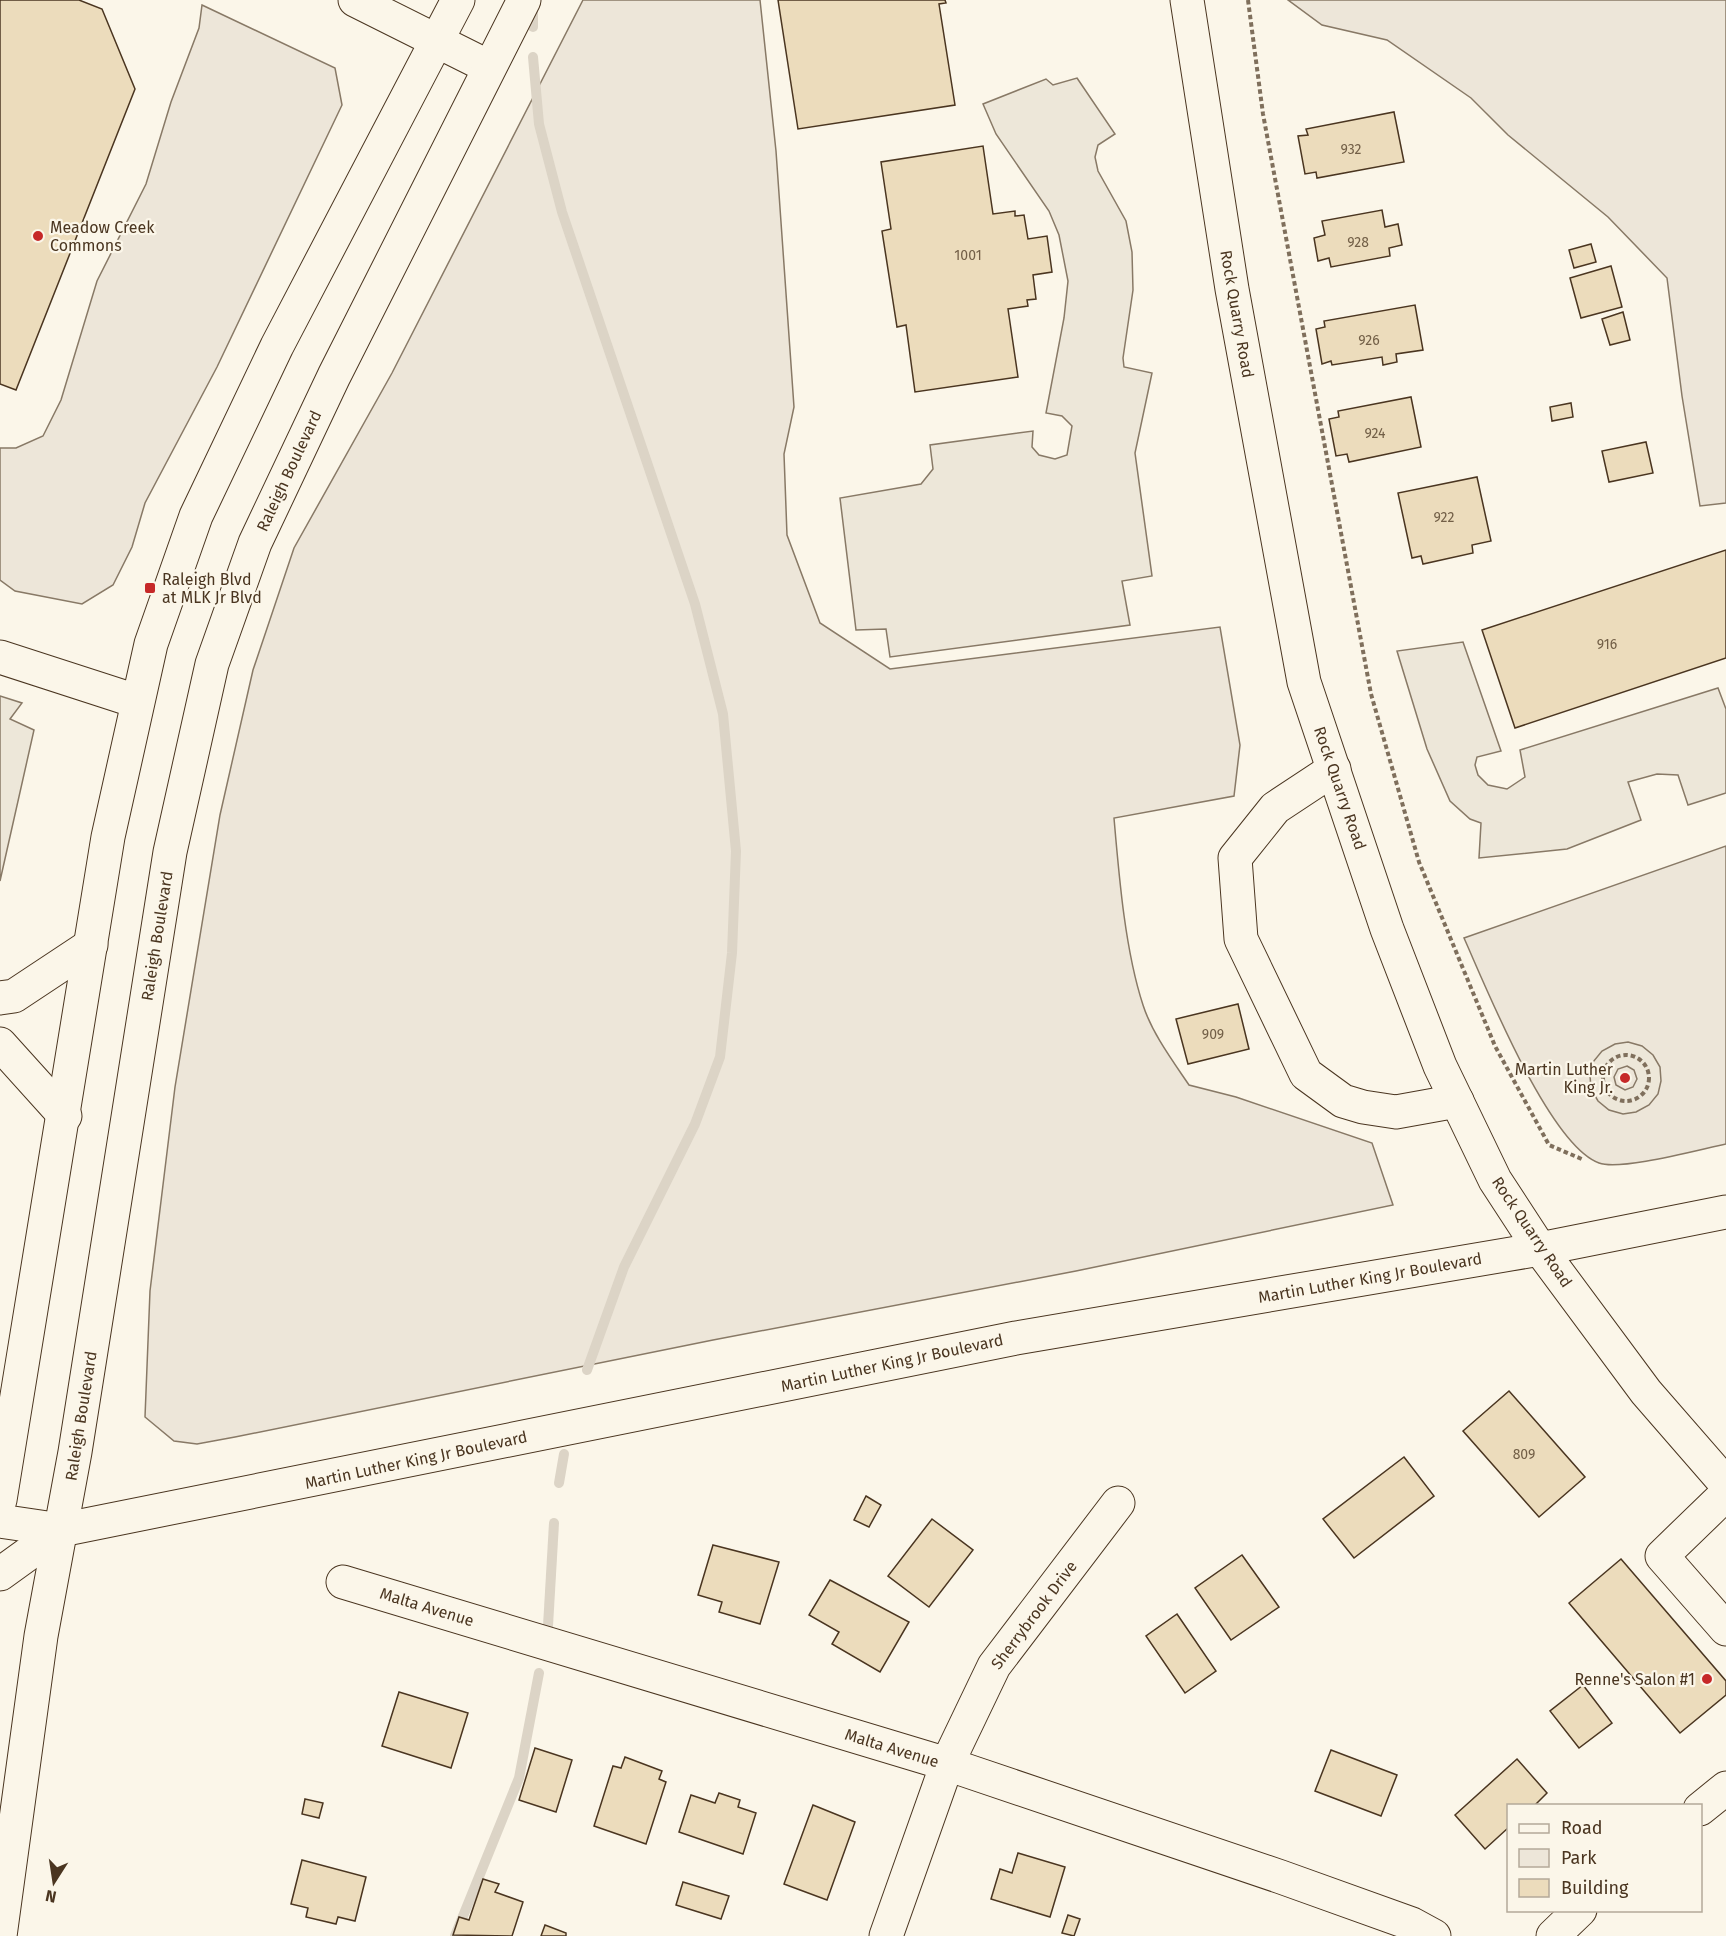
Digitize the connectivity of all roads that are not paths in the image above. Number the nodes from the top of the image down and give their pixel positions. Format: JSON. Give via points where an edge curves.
{"nodes":[{"id":1,"x":355,"y":0,"type":"edge"},
{"id":2,"x":458,"y":0,"type":"edge"},
{"id":3,"x":524,"y":0,"type":"edge"},
{"id":4,"x":1187,"y":0,"type":"edge"},
{"id":5,"x":437,"y":41,"type":"junction"},
{"id":6,"x":489,"y":67,"type":"junction"},
{"id":7,"x":0,"y":657,"type":"edge"},
{"id":8,"x":136,"y":701,"type":"junction"},
{"id":9,"x":1334,"y":769,"type":"junction"},
{"id":10,"x":91,"y":945,"type":"junction"},
{"id":11,"x":0,"y":998,"type":"edge"},
{"id":12,"x":0,"y":1044,"type":"edge"},
{"id":13,"x":1457,"y":1101,"type":"junction"},
{"id":14,"x":65,"y":1116,"type":"junction"},
{"id":15,"x":1726,"y":1212,"type":"edge"},
{"id":16,"x":1540,"y":1249,"type":"junction"},
{"id":17,"x":1726,"y":1484,"type":"edge"},
{"id":18,"x":1726,"y":1494,"type":"edge"},
{"id":19,"x":0,"y":1500,"type":"edge"},
{"id":20,"x":1118,"y":1503,"type":"dead end"},
{"id":21,"x":0,"y":1521,"type":"edge"},
{"id":22,"x":61,"y":1530,"type":"junction"},
{"id":23,"x":0,"y":1574,"type":"edge"},
{"id":24,"x":343,"y":1582,"type":"dead end"},
{"id":25,"x":1726,"y":1629,"type":"edge"},
{"id":26,"x":947,"y":1764,"type":"junction"},
{"id":27,"x":1726,"y":1788,"type":"edge"},
{"id":28,"x":1702,"y":1808,"type":"edge"},
{"id":29,"x":1579,"y":1912,"type":"edge"},
{"id":30,"x":0,"y":1936,"type":"edge"},
{"id":31,"x":886,"y":1936,"type":"edge"},
{"id":32,"x":1434,"y":1936,"type":"edge"},
{"id":33,"x":1553,"y":1936,"type":"edge"}],
"edges":[{"from":1,"to":5,"type":"main road"},
{"from":2,"to":5,"type":"main road"},
{"from":3,"to":6,"type":"main road","name":"Raleigh Boulevard"},
{"from":4,"to":9,"type":"main road","name":"Rock Quarry Road","via":[[1232,289],[1302,670]]},
{"from":5,"to":6,"type":"main road"},
{"from":5,"to":8,"type":"main road","via":[[277,346],[196,516],[151,644]]},
{"from":6,"to":22,"type":"main road","name":"Raleigh Boulevard","via":[[334,375],[255,543],[212,664],[170,852]]},
{"from":7,"to":8,"type":"main road"},
{"from":8,"to":10,"type":"main road"},
{"from":9,"to":13,"type":"main road","name":"Rock Quarry Road","via":[[1387,929]]},
{"from":9,"to":13,"type":"main road","via":[[1275,808],[1235,858],[1241,939],[1306,1074],[1343,1101],[1363,1107],[1396,1112]]},
{"from":10,"to":11,"type":"main road","via":[[14,996]]},
{"from":10,"to":14,"type":"main road"},
{"from":12,"to":14,"type":"main road"},
{"from":13,"to":16,"type":"main road","name":"Rock Quarry Road","via":[[1495,1180]]},
{"from":14,"to":19,"type":"main road"},
{"from":15,"to":16,"type":"main road","name":"Martin Luther King Jr Boulevard"},
{"from":16,"to":17,"type":"main road","name":"Rock Quarry Road","via":[[1646,1392]]},
{"from":16,"to":22,"type":"main road","name":"Martin Luther King Jr Boulevard","via":[[1016,1338]]},
{"from":18,"to":25,"type":"main road","via":[[1662,1556]]},
{"from":20,"to":26,"type":"main road","name":"Sherrybrook Drive","via":[[994,1666]]},
{"from":21,"to":22,"type":"main road","name":"Martin Luther King Jr Boulevard"},
{"from":22,"to":23,"type":"main road","name":"Martin Luther King Jr Boulevard"},
{"from":22,"to":30,"type":"main road","name":"Raleigh Boulevard","via":[[41,1636]]},
{"from":24,"to":26,"type":"main road","name":"Malta Avenue"},
{"from":26,"to":31,"type":"main road","name":"Sherrybrook Drive"},
{"from":26,"to":32,"type":"main road","name":"Malta Avenue","via":[[1281,1877],[1412,1924]]},
{"from":27,"to":28,"type":"main road"},
{"from":29,"to":33,"type":"main road"}]}
